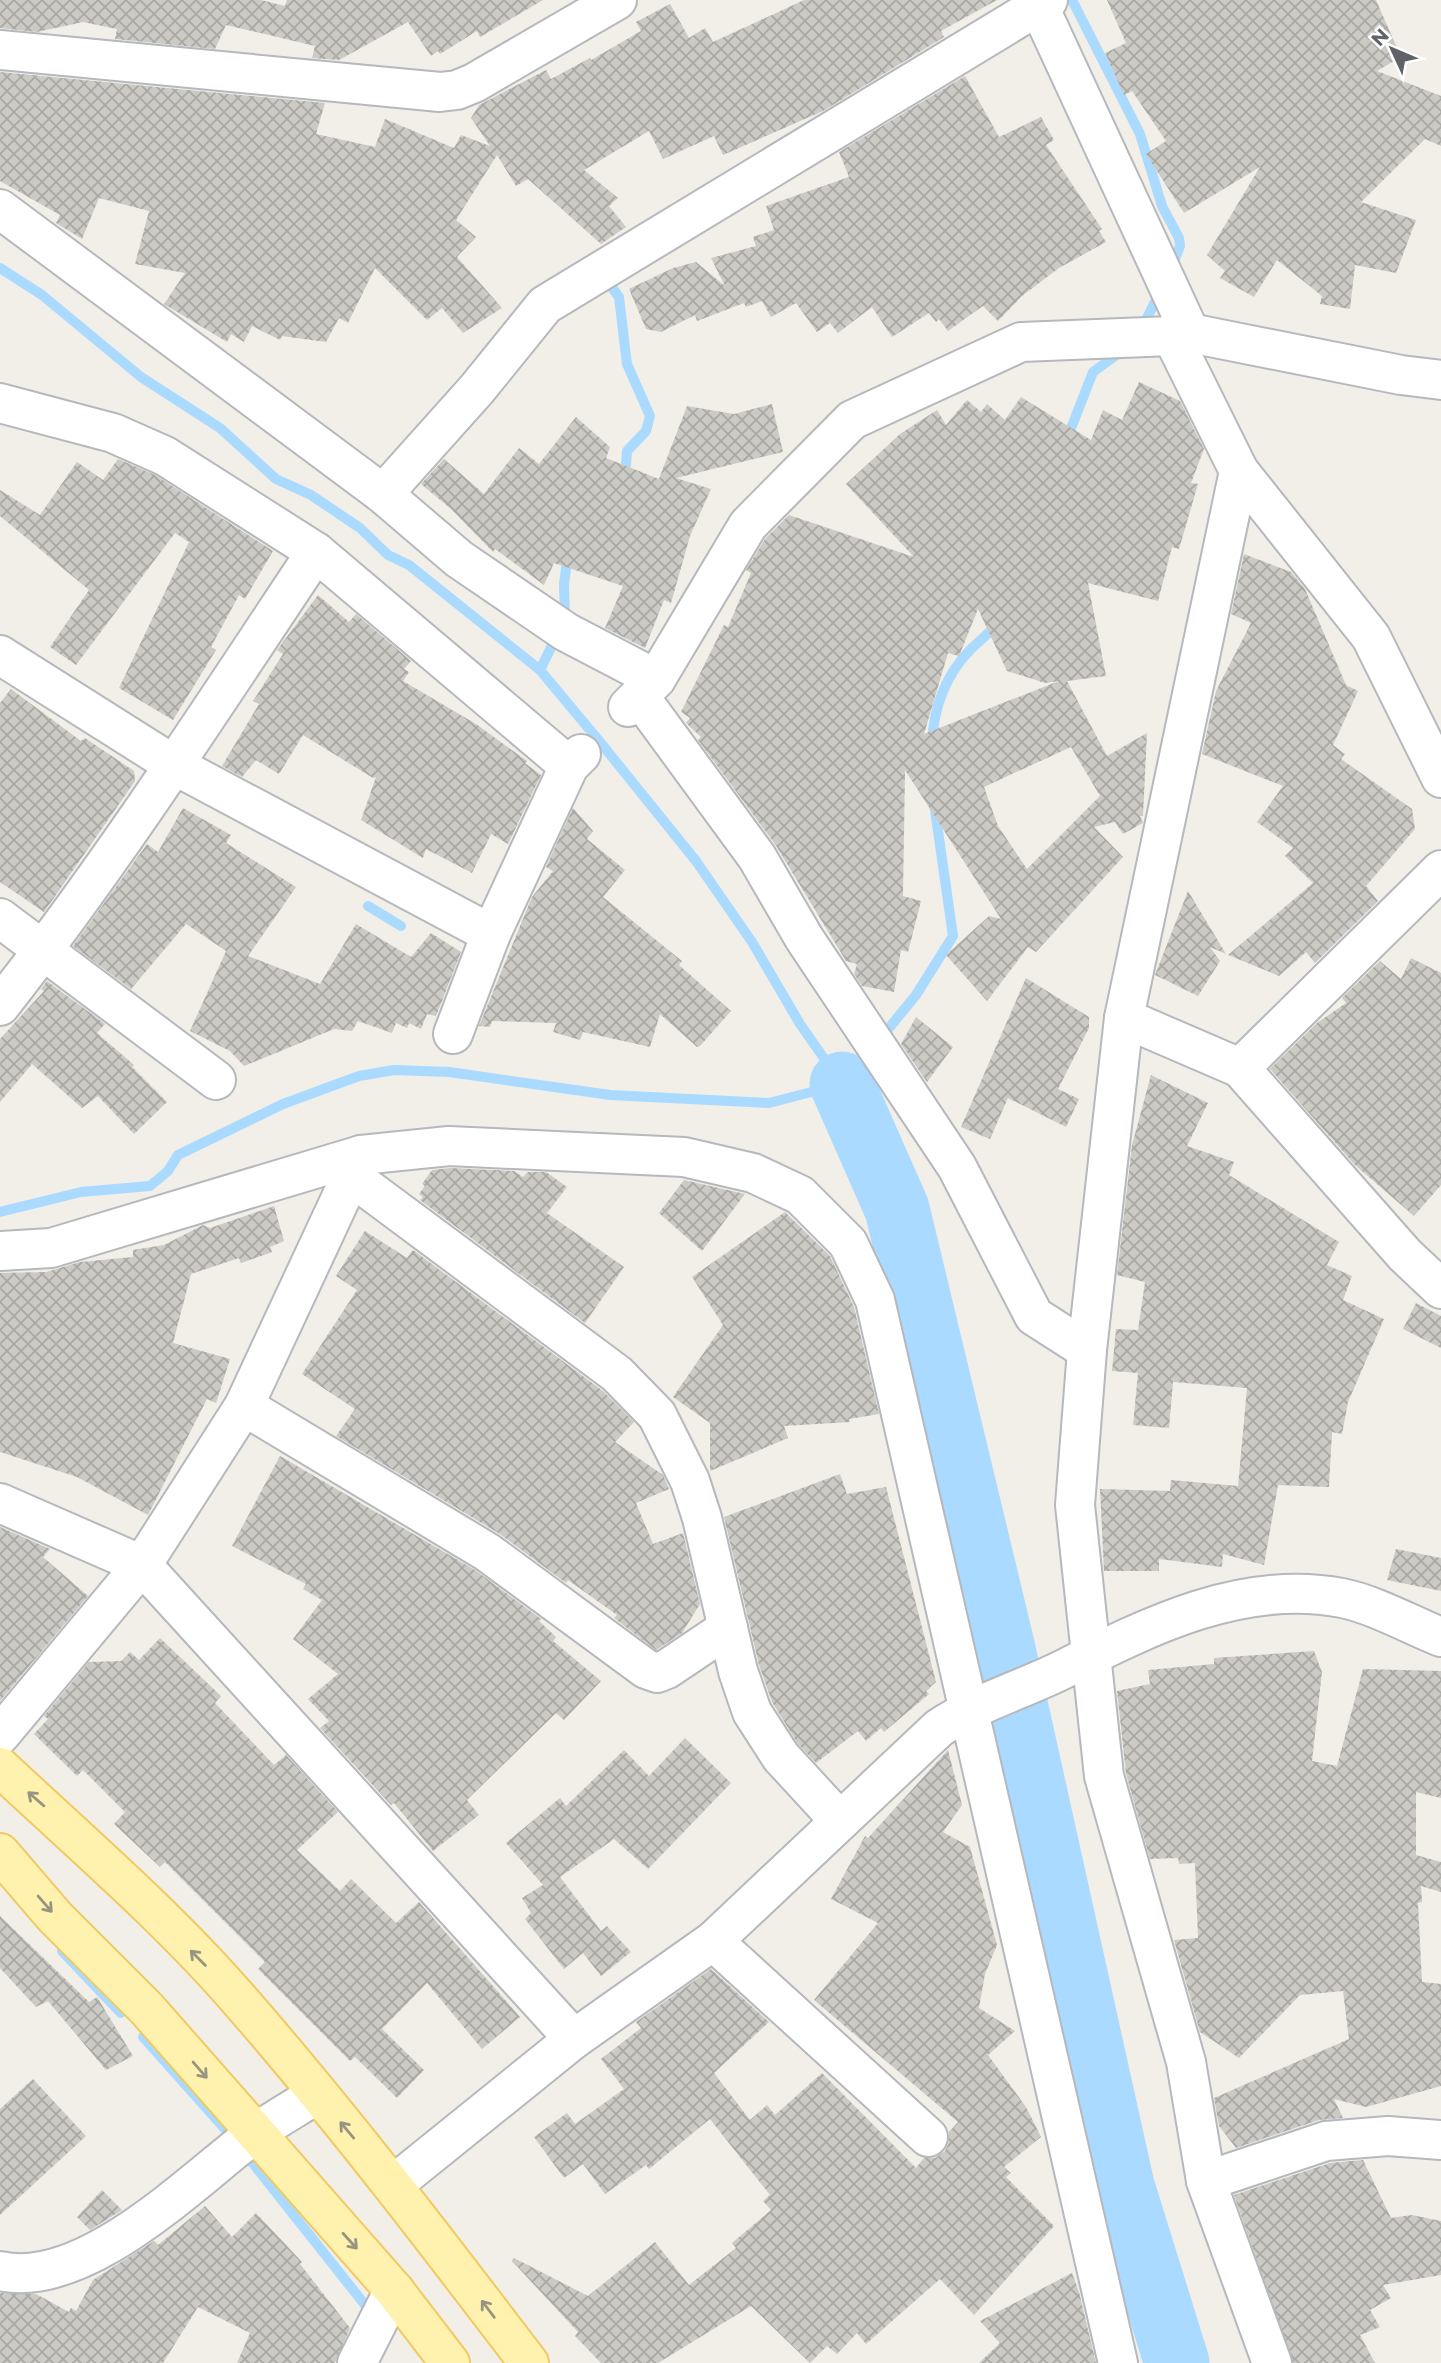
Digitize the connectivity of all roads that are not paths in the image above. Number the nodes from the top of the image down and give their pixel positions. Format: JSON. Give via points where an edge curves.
{"nodes":[{"id":1,"x":617,"y":0,"type":"edge"},
{"id":2,"x":1041,"y":2,"type":"edge"},
{"id":3,"x":0,"y":50,"type":"edge"},
{"id":4,"x":0,"y":209,"type":"edge"},
{"id":5,"x":1181,"y":335,"type":"junction"},
{"id":6,"x":1441,"y":380,"type":"edge"},
{"id":7,"x":0,"y":403,"type":"edge"},
{"id":8,"x":1239,"y":471,"type":"junction"},
{"id":9,"x":383,"y":494,"type":"junction"},
{"id":10,"x":316,"y":552,"type":"junction"},
{"id":11,"x":0,"y":655,"type":"edge"},
{"id":12,"x":641,"y":694,"type":"junction"},
{"id":13,"x":174,"y":765,"type":"junction"},
{"id":14,"x":1441,"y":778,"type":"edge"},
{"id":15,"x":1441,"y":870,"type":"edge"},
{"id":16,"x":0,"y":918,"type":"edge"},
{"id":17,"x":491,"y":934,"type":"junction"},
{"id":18,"x":44,"y":950,"type":"junction"},
{"id":19,"x":0,"y":1006,"type":"edge"},
{"id":20,"x":1124,"y":1018,"type":"junction"},
{"id":21,"x":453,"y":1034,"type":"dead end"},
{"id":22,"x":1240,"y":1068,"type":"junction"},
{"id":23,"x":216,"y":1080,"type":"dead end"},
{"id":24,"x":356,"y":1166,"type":"junction"},
{"id":25,"x":0,"y":1251,"type":"edge"},
{"id":26,"x":1441,"y":1289,"type":"edge"},
{"id":27,"x":1087,"y":1350,"type":"junction"},
{"id":28,"x":244,"y":1406,"type":"junction"},
{"id":29,"x":0,"y":1503,"type":"edge"},
{"id":30,"x":142,"y":1565,"type":"junction"},
{"id":31,"x":728,"y":1628,"type":"junction"},
{"id":32,"x":1441,"y":1637,"type":"edge"},
{"id":33,"x":1076,"y":1662,"type":"junction"},
{"id":34,"x":984,"y":1702,"type":"junction"},
{"id":35,"x":0,"y":1735,"type":"edge"},
{"id":36,"x":0,"y":1767,"type":"edge"},
{"id":37,"x":839,"y":1821,"type":"junction"},
{"id":38,"x":0,"y":1853,"type":"edge"},
{"id":39,"x":713,"y":1941,"type":"junction"},
{"id":40,"x":574,"y":2039,"type":"junction"},
{"id":41,"x":317,"y":2094,"type":"junction"},
{"id":42,"x":256,"y":2133,"type":"junction"},
{"id":43,"x":928,"y":2137,"type":"dead end"},
{"id":44,"x":1441,"y":2140,"type":"edge"},
{"id":45,"x":1206,"y":2180,"type":"junction"},
{"id":46,"x":393,"y":2185,"type":"junction"},
{"id":47,"x":0,"y":2271,"type":"edge"},
{"id":48,"x":394,"y":2290,"type":"junction"},
{"id":49,"x":357,"y":2363,"type":"edge"},
{"id":50,"x":450,"y":2363,"type":"edge"},
{"id":51,"x":529,"y":2363,"type":"edge"},
{"id":52,"x":1118,"y":2363,"type":"edge"},
{"id":53,"x":1272,"y":2363,"type":"edge"}],
"edges":[{"from":1,"to":3,"type":"street","via":[[474,83],[440,92]]},
{"from":2,"to":5,"type":"street"},
{"from":2,"to":9,"type":"street","via":[[545,305]]},
{"from":4,"to":9,"type":"street"},
{"from":5,"to":6,"type":"street"},
{"from":5,"to":8,"type":"street"},
{"from":5,"to":12,"type":"street","via":[[1021,342],[852,420],[748,525]]},
{"from":7,"to":10,"type":"street","via":[[113,433],[165,456]]},
{"from":8,"to":14,"type":"street","via":[[1371,637]]},
{"from":8,"to":20,"type":"street"},
{"from":9,"to":12,"type":"street","via":[[459,559],[566,632]]},
{"from":10,"to":13,"type":"street"},
{"from":10,"to":17,"type":"street","via":[[575,760]]},
{"from":11,"to":13,"type":"street"},
{"from":12,"to":27,"type":"street","via":[[757,857],[804,938],[957,1167],[1034,1316]]},
{"from":13,"to":17,"type":"street"},
{"from":13,"to":18,"type":"street"},
{"from":15,"to":22,"type":"street"},
{"from":16,"to":18,"type":"street"},
{"from":17,"to":21,"type":"street"},
{"from":18,"to":19,"type":"street"},
{"from":18,"to":23,"type":"street"},
{"from":20,"to":22,"type":"street"},
{"from":20,"to":27,"type":"street"},
{"from":22,"to":26,"type":"street","via":[[1405,1255]]},
{"from":24,"to":25,"type":"street","via":[[51,1248]]},
{"from":24,"to":28,"type":"street"},
{"from":24,"to":31,"type":"street","via":[[617,1374],[657,1415],[690,1481]]},
{"from":24,"to":34,"type":"street","via":[[449,1146],[684,1157],[754,1173],[800,1195],[848,1243],[876,1300]]},
{"from":27,"to":33,"type":"street","via":[[1075,1505]]},
{"from":28,"to":30,"type":"street"},
{"from":28,"to":31,"type":"street","via":[[486,1552],[646,1670],[667,1670]]},
{"from":29,"to":30,"type":"street"},
{"from":30,"to":35,"type":"street"},
{"from":30,"to":40,"type":"street"},
{"from":31,"to":37,"type":"street","via":[[752,1712],[781,1757]]},
{"from":32,"to":33,"type":"street","via":[[1343,1598],[1280,1595],[1207,1607],[1162,1622]]},
{"from":33,"to":34,"type":"street"},
{"from":33,"to":45,"type":"street","via":[[1186,2062]]},
{"from":34,"to":37,"type":"street","via":[[939,1728]]},
{"from":34,"to":52,"type":"street"},
{"from":41,"to":36,"type":"main road","one_way":true,"via":[[242,2002],[141,1899]]},
{"from":37,"to":39,"type":"street"},
{"from":38,"to":42,"type":"main road","one_way":true},
{"from":39,"to":40,"type":"street"},
{"from":39,"to":43,"type":"street"},
{"from":40,"to":46,"type":"street"},
{"from":41,"to":42,"type":"street"},
{"from":46,"to":41,"type":"main road","one_way":true},
{"from":42,"to":47,"type":"street","via":[[114,2243],[63,2267],[14,2274]]},
{"from":42,"to":48,"type":"main road","one_way":true},
{"from":44,"to":45,"type":"street","via":[[1388,2136],[1326,2141]]},
{"from":45,"to":53,"type":"street"},
{"from":51,"to":46,"type":"main road","one_way":true},
{"from":48,"to":49,"type":"street"},
{"from":48,"to":50,"type":"main road"}]}
